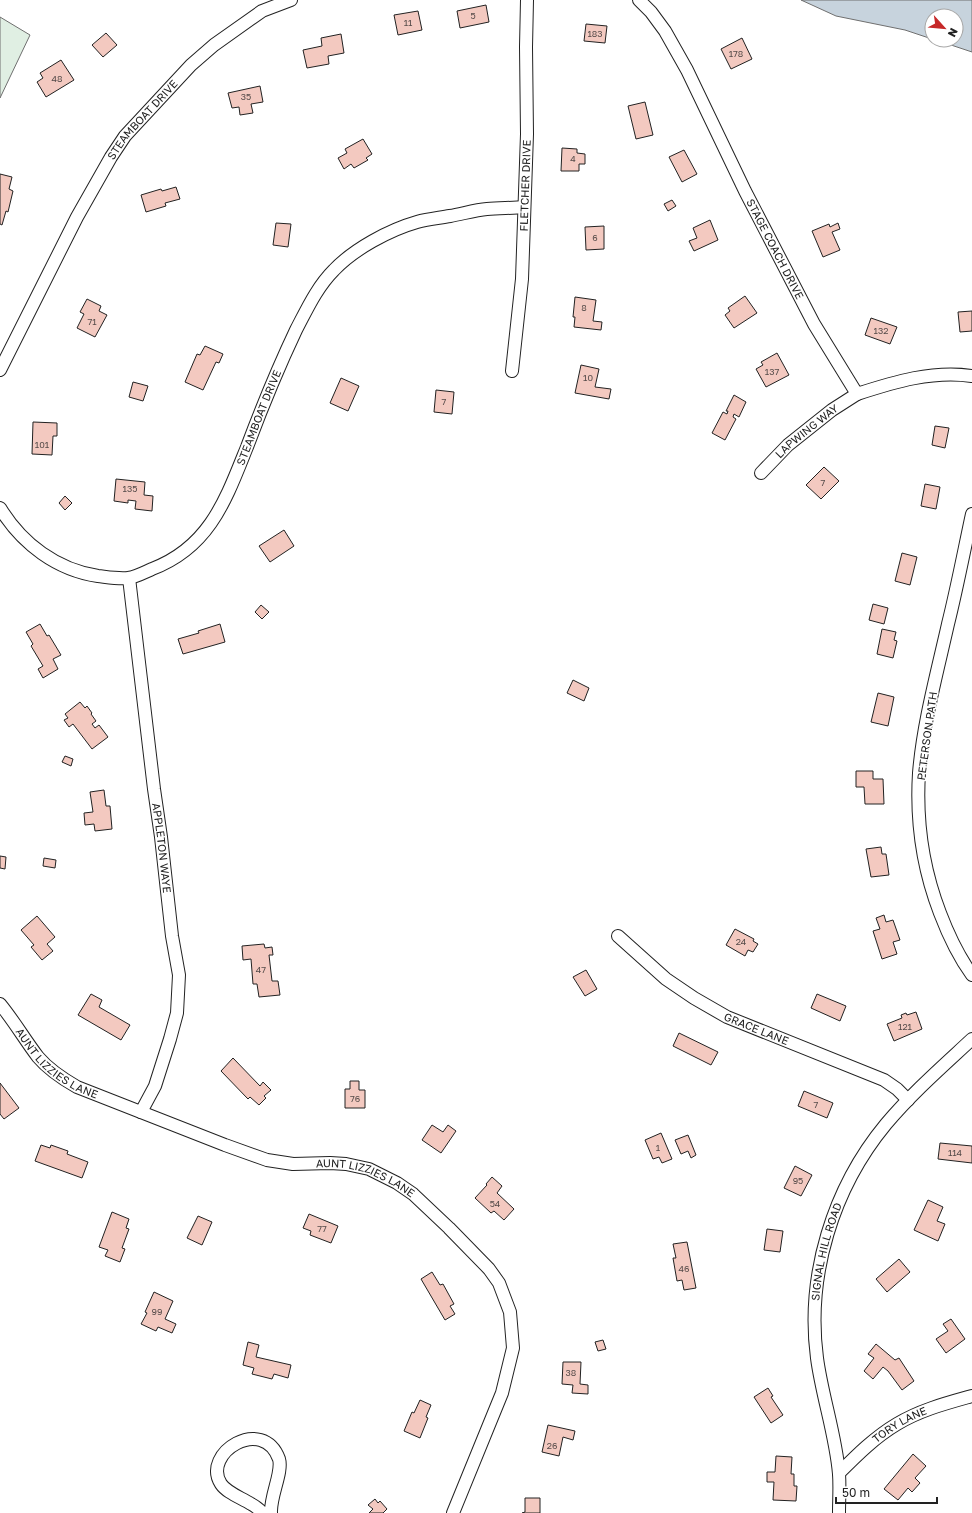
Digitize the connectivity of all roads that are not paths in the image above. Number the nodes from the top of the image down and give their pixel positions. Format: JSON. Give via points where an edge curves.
{"nodes":[{"id":1,"x":291,"y":0,"type":"edge"},
{"id":2,"x":527,"y":0,"type":"edge"},
{"id":3,"x":639,"y":0,"type":"edge"},
{"id":4,"x":524,"y":207,"type":"junction"},
{"id":5,"x":0,"y":370,"type":"edge"},
{"id":6,"x":512,"y":371,"type":"dead end"},
{"id":7,"x":972,"y":376,"type":"edge"},
{"id":8,"x":857,"y":394,"type":"junction"},
{"id":9,"x":761,"y":473,"type":"dead end"},
{"id":10,"x":0,"y":508,"type":"edge"},
{"id":11,"x":972,"y":514,"type":"edge"},
{"id":12,"x":129,"y":578,"type":"junction"},
{"id":13,"x":618,"y":936,"type":"dead end"},
{"id":14,"x":972,"y":975,"type":"edge"},
{"id":15,"x":0,"y":1004,"type":"edge"},
{"id":16,"x":972,"y":1039,"type":"edge"},
{"id":17,"x":908,"y":1100,"type":"junction"},
{"id":18,"x":142,"y":1112,"type":"junction"},
{"id":19,"x":972,"y":1396,"type":"edge"},
{"id":20,"x":839,"y":1473,"type":"junction"},
{"id":21,"x":263,"y":1513,"type":"edge"},
{"id":22,"x":271,"y":1513,"type":"edge"},
{"id":23,"x":453,"y":1513,"type":"edge"},
{"id":24,"x":839,"y":1513,"type":"edge"}],
"edges":[{"from":1,"to":5,"type":"street","name":"STEAMBOAT DRIVE","via":[[262,11],[214,45],[191,65],[125,136],[110,157],[77,217]]},
{"from":2,"to":4,"type":"street","name":"FLETCHER DRIVE"},
{"from":3,"to":8,"type":"street","name":"STAGE COACH DRIVE","via":[[665,31],[687,70],[745,191],[811,317]]},
{"from":4,"to":6,"type":"street","name":"FLETCHER DRIVE","via":[[522,279]]},
{"from":4,"to":12,"type":"street","name":"STEAMBOAT DRIVE","via":[[486,209],[417,222],[388,233],[348,257],[333,270],[309,304],[289,344],[228,494],[214,518],[190,547],[177,557]]},
{"from":7,"to":8,"type":"street","via":[[961,374],[915,378]]},
{"from":8,"to":9,"type":"street","name":"LAPWING WAY","via":[[793,441]]},
{"from":10,"to":12,"type":"street","name":"STEAMBOAT DRIVE","via":[[13,527],[29,543],[62,566],[90,574]]},
{"from":11,"to":14,"type":"street","name":"PETERSON PATH","via":[[930,708],[919,773],[919,803],[923,853],[932,893],[946,927]]},
{"from":12,"to":18,"type":"street","name":"APPLETON WAYE","via":[[171,928],[179,975],[177,1013],[170,1039],[155,1086]]},
{"from":13,"to":17,"type":"street","name":"GRACE LANE","via":[[666,979],[710,1008],[884,1080]]},
{"from":15,"to":18,"type":"street","name":"AUNT LIZZIES LANE","via":[[39,1057],[53,1071],[78,1087]]},
{"from":16,"to":17,"type":"street","name":"SIGNAL HILL ROAD"},
{"from":17,"to":20,"type":"street","name":"SIGNAL HILL ROAD","via":[[870,1146],[848,1182],[828,1231],[820,1269],[815,1315],[817,1357]]},
{"from":18,"to":23,"type":"street","name":"AUNT LIZZIES LANE","via":[[267,1160],[293,1164],[346,1164],[369,1169],[397,1183],[426,1206],[489,1269],[499,1283],[510,1312],[513,1348],[502,1393]]},
{"from":19,"to":20,"type":"street","name":"TORY LANE","via":[[923,1411],[898,1423],[880,1435]]},
{"from":20,"to":24,"type":"street","name":"SIGNAL HILL ROAD"},
{"from":21,"to":22,"type":"street","via":[[221,1484],[218,1473],[218,1466],[224,1453],[231,1446],[248,1438],[270,1446],[276,1452],[279,1461],[271,1499]]}]}
